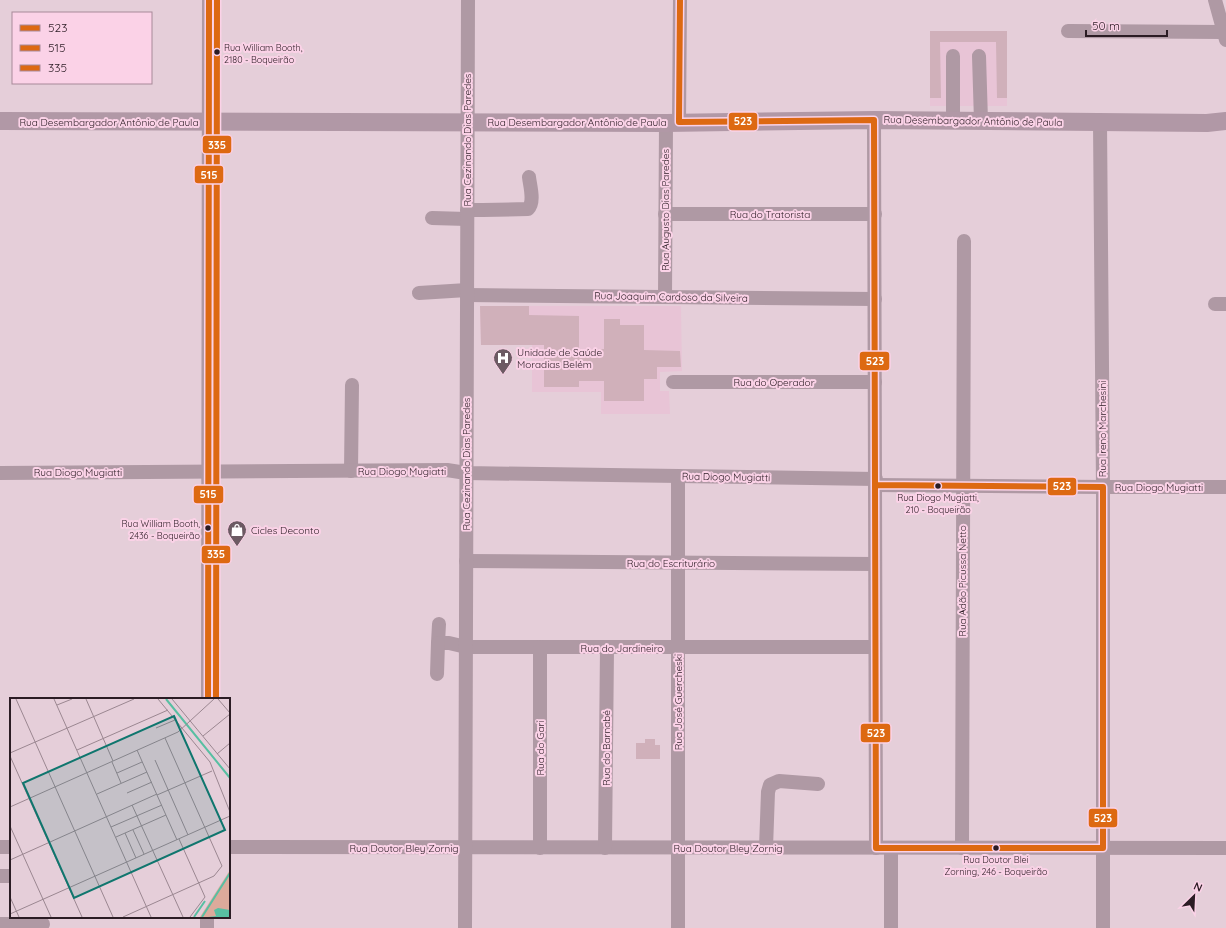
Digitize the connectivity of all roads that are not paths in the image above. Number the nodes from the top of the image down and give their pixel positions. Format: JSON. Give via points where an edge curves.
{"nodes":[{"id":1,"x":209,"y":0,"type":"edge"},
{"id":2,"x":468,"y":0,"type":"edge"},
{"id":3,"x":680,"y":0,"type":"edge"},
{"id":4,"x":1215,"y":0,"type":"edge"},
{"id":5,"x":1068,"y":31,"type":"dead end"},
{"id":6,"x":1225,"y":36,"type":"edge"},
{"id":7,"x":953,"y":56,"type":"dead end"},
{"id":8,"x":979,"y":56,"type":"dead end"},
{"id":9,"x":874,"y":120,"type":"junction"},
{"id":10,"x":953,"y":120,"type":"junction"},
{"id":11,"x":0,"y":121,"type":"edge"},
{"id":12,"x":981,"y":121,"type":"junction"},
{"id":13,"x":1226,"y":121,"type":"edge"},
{"id":14,"x":209,"y":122,"type":"junction"},
{"id":15,"x":467,"y":122,"type":"junction"},
{"id":16,"x":673,"y":122,"type":"junction"},
{"id":17,"x":1100,"y":122,"type":"junction"},
{"id":18,"x":529,"y":177,"type":"dead end"},
{"id":19,"x":467,"y":214,"type":"junction"},
{"id":20,"x":665,"y":214,"type":"junction"},
{"id":21,"x":875,"y":214,"type":"junction"},
{"id":22,"x":432,"y":218,"type":"dead end"},
{"id":23,"x":964,"y":242,"type":"dead end"},
{"id":24,"x":419,"y":293,"type":"dead end"},
{"id":25,"x":467,"y":293,"type":"junction"},
{"id":26,"x":665,"y":297,"type":"junction"},
{"id":27,"x":875,"y":299,"type":"junction"},
{"id":28,"x":672,"y":382,"type":"dead end"},
{"id":29,"x":875,"y":382,"type":"junction"},
{"id":30,"x":352,"y":385,"type":"dead end"},
{"id":31,"x":351,"y":471,"type":"junction"},
{"id":32,"x":208,"y":472,"type":"junction"},
{"id":33,"x":0,"y":473,"type":"edge"},
{"id":34,"x":466,"y":473,"type":"junction"},
{"id":35,"x":678,"y":476,"type":"junction"},
{"id":36,"x":876,"y":482,"type":"junction"},
{"id":37,"x":962,"y":486,"type":"junction"},
{"id":38,"x":1102,"y":487,"type":"junction"},
{"id":39,"x":1226,"y":487,"type":"edge"},
{"id":40,"x":466,"y":561,"type":"junction"},
{"id":41,"x":678,"y":563,"type":"junction"},
{"id":42,"x":875,"y":564,"type":"junction"},
{"id":43,"x":438,"y":624,"type":"dead end"},
{"id":44,"x":438,"y":643,"type":"junction"},
{"id":45,"x":466,"y":647,"type":"junction"},
{"id":46,"x":540,"y":647,"type":"junction"},
{"id":47,"x":875,"y":647,"type":"junction"},
{"id":48,"x":607,"y":648,"type":"junction"},
{"id":49,"x":678,"y":648,"type":"junction"},
{"id":50,"x":437,"y":674,"type":"dead end"},
{"id":51,"x":208,"y":698,"type":"edge"},
{"id":52,"x":818,"y":784,"type":"dead end"},
{"id":53,"x":230,"y":847,"type":"edge"},
{"id":54,"x":465,"y":848,"type":"junction"},
{"id":55,"x":540,"y":848,"type":"junction"},
{"id":56,"x":605,"y":848,"type":"junction"},
{"id":57,"x":678,"y":848,"type":"junction"},
{"id":58,"x":766,"y":848,"type":"junction"},
{"id":59,"x":876,"y":848,"type":"junction"},
{"id":60,"x":891,"y":848,"type":"junction"},
{"id":61,"x":962,"y":848,"type":"junction"},
{"id":62,"x":1103,"y":848,"type":"junction"},
{"id":63,"x":1226,"y":848,"type":"edge"},
{"id":64,"x":0,"y":924,"type":"edge"},
{"id":65,"x":43,"y":924,"type":"dead end"},
{"id":66,"x":465,"y":928,"type":"edge"},
{"id":67,"x":678,"y":928,"type":"edge"},
{"id":68,"x":891,"y":928,"type":"edge"},
{"id":69,"x":1103,"y":928,"type":"edge"}],
"edges":[{"from":1,"to":14,"type":"street"},
{"from":2,"to":15,"type":"street","name":"Rua Cezinando Dias Paredes"},
{"from":3,"to":16,"type":"street","name":"Rua Augusto Dias Paredes"},
{"from":4,"to":6,"type":"street"},
{"from":5,"to":6,"type":"street"},
{"from":7,"to":10,"type":"street"},
{"from":8,"to":12,"type":"street"},
{"from":9,"to":10,"type":"main road","name":"Rua Desembargador Antônio de Paula"},
{"from":9,"to":16,"type":"main road","name":"Rua Desembargador Antônio de Paula"},
{"from":9,"to":21,"type":"street"},
{"from":10,"to":12,"type":"main road","name":"Rua Desembargador Antônio de Paula"},
{"from":11,"to":14,"type":"main road","name":"Rua Desembargador Antônio de Paula"},
{"from":12,"to":17,"type":"main road","name":"Rua Desembargador Antônio de Paula"},
{"from":13,"to":17,"type":"main road","name":"Rua Desembargador Antônio de Paula"},
{"from":14,"to":15,"type":"main road","name":"Rua Desembargador Antônio de Paula"},
{"from":14,"to":32,"type":"street"},
{"from":15,"to":16,"type":"main road","name":"Rua Desembargador Antônio de Paula"},
{"from":15,"to":19,"type":"street","name":"Rua Cezinando Dias Paredes"},
{"from":16,"to":20,"type":"street","name":"Rua Augusto Dias Paredes"},
{"from":17,"to":38,"type":"street","name":"Rua Ireno Marchesini"},
{"from":18,"to":19,"type":"street","via":[[531,203],[528,209],[483,210]]},
{"from":19,"to":22,"type":"street"},
{"from":19,"to":25,"type":"street","name":"Rua Cezinando Dias Paredes"},
{"from":20,"to":21,"type":"street","name":"Rua do Tratorista"},
{"from":20,"to":26,"type":"street","name":"Rua Augusto Dias Paredes"},
{"from":21,"to":27,"type":"street"},
{"from":23,"to":37,"type":"street","name":"Rua Adão Picussa Netto"},
{"from":24,"to":25,"type":"street","name":"Rua Joaquim Cardoso da Silveira"},
{"from":25,"to":26,"type":"street","name":"Rua Joaquim Cardoso da Silveira"},
{"from":25,"to":34,"type":"street","name":"Rua Cezinando Dias Paredes"},
{"from":26,"to":27,"type":"street","name":"Rua Joaquim Cardoso da Silveira"},
{"from":27,"to":29,"type":"street"},
{"from":28,"to":29,"type":"street","name":"Rua do Operador"},
{"from":29,"to":36,"type":"street"},
{"from":30,"to":31,"type":"street"},
{"from":31,"to":32,"type":"street","name":"Rua Diogo Mugiatti"},
{"from":31,"to":34,"type":"street","name":"Rua Diogo Mugiatti","via":[[447,470]]},
{"from":32,"to":33,"type":"street","name":"Rua Diogo Mugiatti"},
{"from":32,"to":51,"type":"street"},
{"from":34,"to":35,"type":"street","name":"Rua Diogo Mugiatti"},
{"from":34,"to":40,"type":"street","name":"Rua Cezinando Dias Paredes"},
{"from":35,"to":36,"type":"street","name":"Rua Diogo Mugiatti"},
{"from":35,"to":41,"type":"street","name":"Rua José Guercheski"},
{"from":36,"to":37,"type":"street","name":"Rua Diogo Mugiatti"},
{"from":36,"to":42,"type":"street"},
{"from":37,"to":38,"type":"street","name":"Rua Diogo Mugiatti"},
{"from":37,"to":61,"type":"street","name":"Rua Adão Picussa Netto"},
{"from":38,"to":39,"type":"street","name":"Rua Diogo Mugiatti"},
{"from":38,"to":62,"type":"street","name":"Rua Ireno Marchesini"},
{"from":40,"to":41,"type":"street","name":"Rua do Escriturário"},
{"from":40,"to":45,"type":"street","name":"Rua Cezinando Dias Paredes"},
{"from":41,"to":42,"type":"street","name":"Rua do Escriturário"},
{"from":41,"to":49,"type":"street","name":"Rua José Guercheski"},
{"from":42,"to":47,"type":"street"},
{"from":43,"to":44,"type":"street"},
{"from":44,"to":45,"type":"street","name":"Rua do Jardineiro"},
{"from":44,"to":50,"type":"street"},
{"from":45,"to":46,"type":"street","name":"Rua do Jardineiro"},
{"from":45,"to":54,"type":"street","name":"Rua Cezinando Dias Paredes"},
{"from":46,"to":48,"type":"street","name":"Rua do Jardineiro"},
{"from":46,"to":55,"type":"street","name":"Rua do Gari"},
{"from":47,"to":49,"type":"street","name":"Rua do Jardineiro"},
{"from":47,"to":59,"type":"street"},
{"from":48,"to":49,"type":"street","name":"Rua do Jardineiro"},
{"from":48,"to":56,"type":"street","name":"Rua do Barnabé"},
{"from":49,"to":57,"type":"street","name":"Rua José Guercheski"},
{"from":52,"to":58,"type":"street","via":[[779,781],[770,785]]},
{"from":53,"to":54,"type":"street","name":"Rua Doutor Bley Zornig"},
{"from":54,"to":55,"type":"street","name":"Rua Doutor Bley Zornig"},
{"from":54,"to":66,"type":"street","name":"Rua Cezinando Dias Paredes"},
{"from":55,"to":56,"type":"street","name":"Rua Doutor Bley Zornig"},
{"from":56,"to":57,"type":"street","name":"Rua Doutor Bley Zornig"},
{"from":57,"to":58,"type":"street","name":"Rua Doutor Bley Zornig"},
{"from":57,"to":67,"type":"street","name":"Rua José Guercheski"},
{"from":58,"to":59,"type":"street","name":"Rua Doutor Bley Zornig"},
{"from":59,"to":60,"type":"street","name":"Rua Doutor Bley Zornig"},
{"from":60,"to":61,"type":"street","name":"Rua Doutor Bley Zornig"},
{"from":60,"to":68,"type":"street"},
{"from":61,"to":62,"type":"street","name":"Rua Doutor Bley Zornig"},
{"from":62,"to":63,"type":"street","name":"Rua Doutor Bley Zornig"},
{"from":62,"to":69,"type":"street","name":"Rua Ireno Marchesini"},
{"from":64,"to":65,"type":"street"}]}
